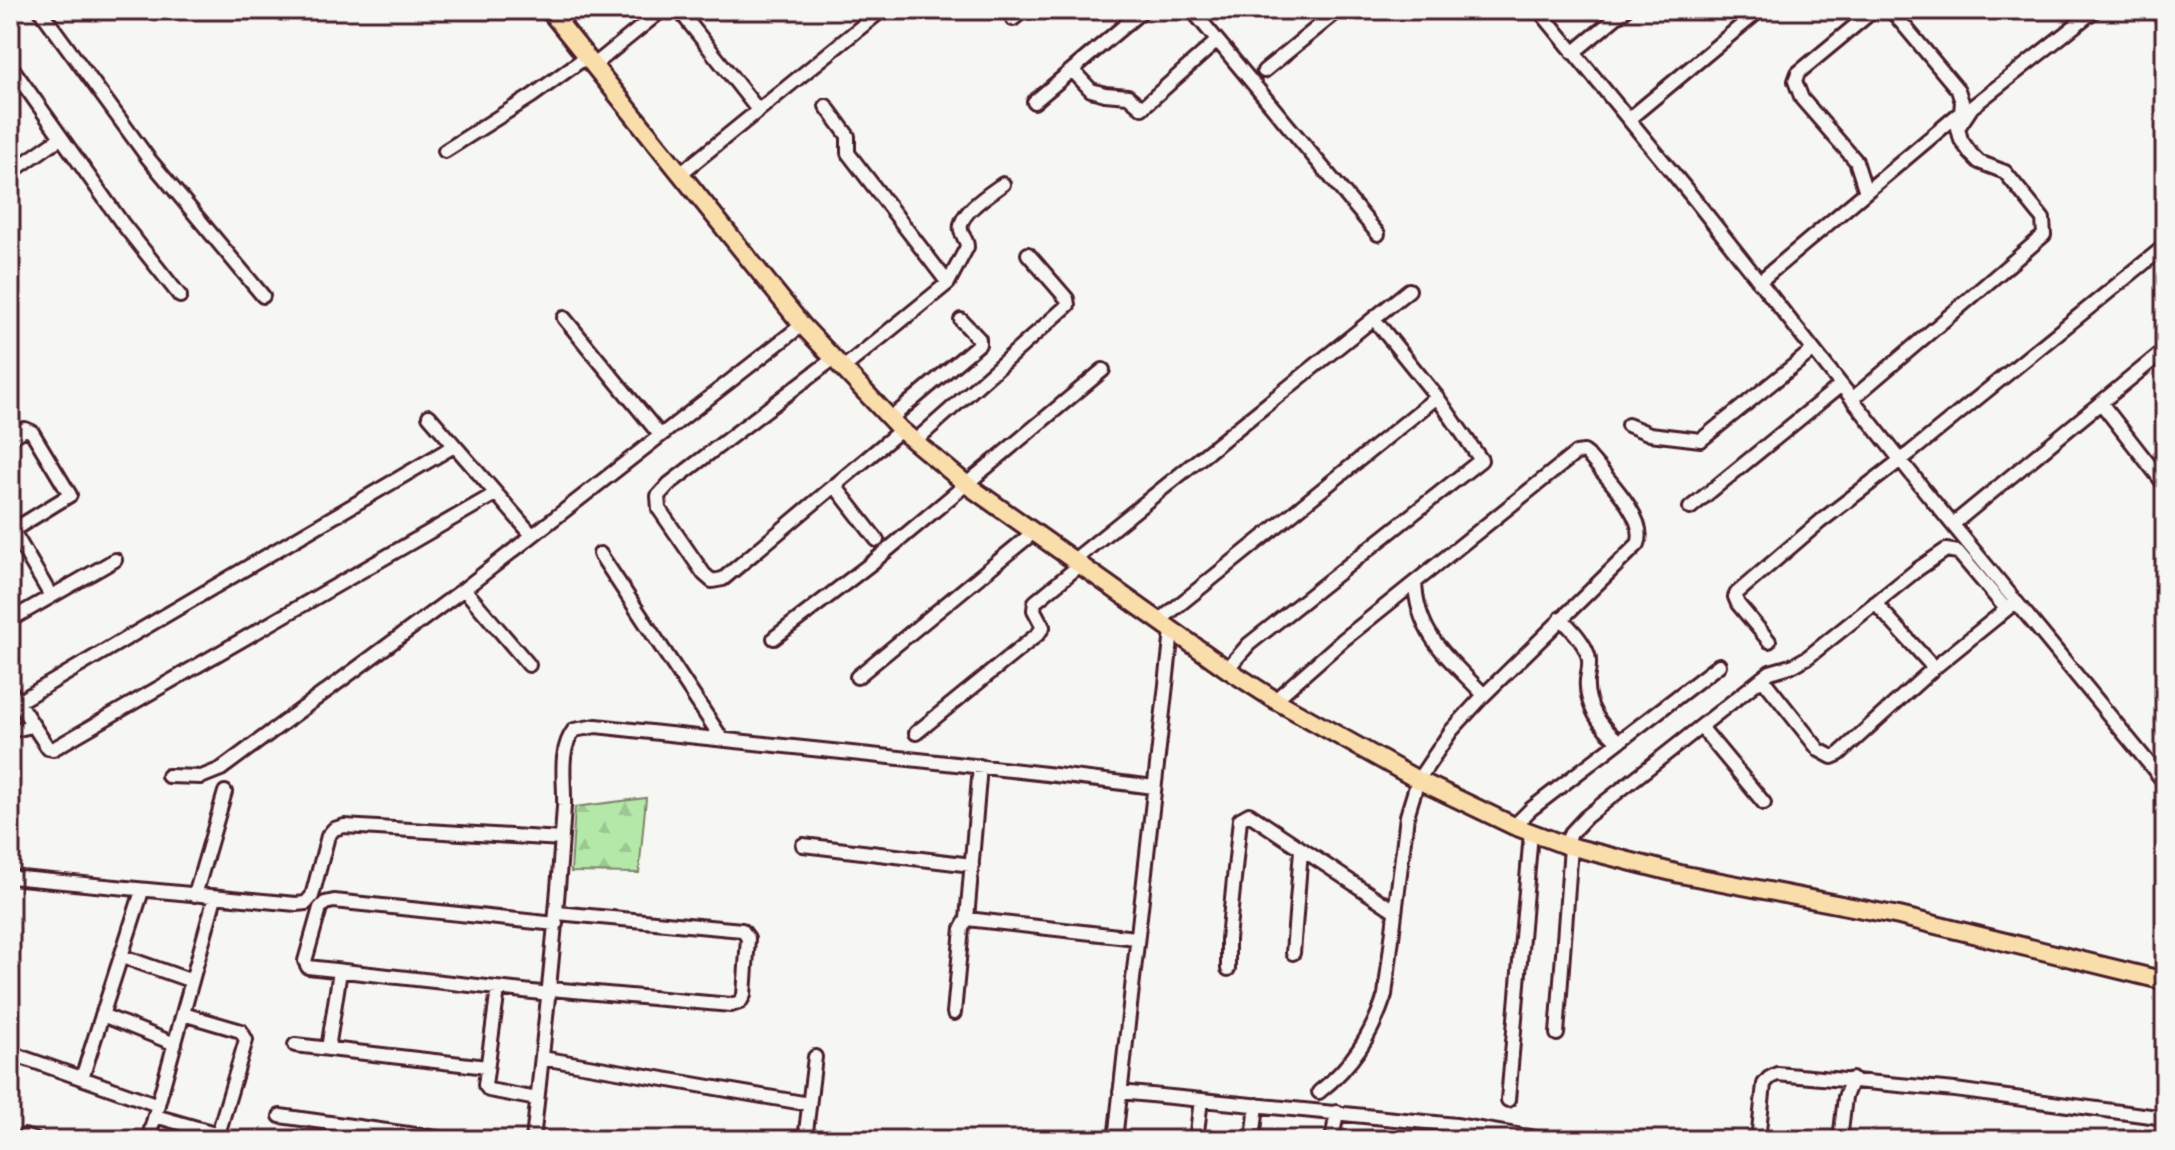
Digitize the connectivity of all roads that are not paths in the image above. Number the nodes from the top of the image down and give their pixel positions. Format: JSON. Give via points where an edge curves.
{"nodes":[{"id":1,"x":40,"y":10,"type":"edge"},
{"id":2,"x":575,"y":10,"type":"edge"},
{"id":3,"x":662,"y":10,"type":"edge"},
{"id":4,"x":679,"y":10,"type":"edge"},
{"id":5,"x":882,"y":10,"type":"edge"},
{"id":6,"x":1024,"y":10,"type":"edge"},
{"id":7,"x":1143,"y":10,"type":"edge"},
{"id":8,"x":1192,"y":10,"type":"edge"},
{"id":9,"x":1339,"y":10,"type":"edge"},
{"id":10,"x":1539,"y":10,"type":"edge"},
{"id":11,"x":1625,"y":10,"type":"edge"},
{"id":12,"x":1760,"y":10,"type":"edge"},
{"id":13,"x":1874,"y":10,"type":"edge"},
{"id":14,"x":1891,"y":10,"type":"edge"},
{"id":15,"x":2095,"y":10,"type":"edge"},
{"id":16,"x":2155,"y":10,"type":"edge"},
{"id":17,"x":554,"y":17,"type":"edge"},
{"id":18,"x":1013,"y":19,"type":"dead end"},
{"id":19,"x":2165,"y":21,"type":"edge"},
{"id":20,"x":1217,"y":41,"type":"junction"},
{"id":21,"x":1573,"y":53,"type":"junction"},
{"id":22,"x":590,"y":62,"type":"junction"},
{"id":23,"x":10,"y":65,"type":"edge"},
{"id":24,"x":1073,"y":71,"type":"junction"},
{"id":25,"x":1264,"y":71,"type":"dead end"},
{"id":26,"x":1034,"y":102,"type":"dead end"},
{"id":27,"x":826,"y":106,"type":"dead end"},
{"id":28,"x":758,"y":110,"type":"junction"},
{"id":29,"x":1629,"y":119,"type":"junction"},
{"id":30,"x":60,"y":138,"type":"junction"},
{"id":31,"x":445,"y":151,"type":"dead end"},
{"id":32,"x":10,"y":173,"type":"edge"},
{"id":33,"x":680,"y":174,"type":"junction"},
{"id":34,"x":1003,"y":184,"type":"dead end"},
{"id":35,"x":1866,"y":192,"type":"junction"},
{"id":36,"x":1378,"y":234,"type":"dead end"},
{"id":37,"x":2165,"y":246,"type":"edge"},
{"id":38,"x":1028,"y":254,"type":"dead end"},
{"id":39,"x":1759,"y":282,"type":"junction"},
{"id":40,"x":948,"y":283,"type":"junction"},
{"id":41,"x":1409,"y":290,"type":"dead end"},
{"id":42,"x":180,"y":296,"type":"dead end"},
{"id":43,"x":263,"y":296,"type":"dead end"},
{"id":44,"x":564,"y":318,"type":"dead end"},
{"id":45,"x":1374,"y":319,"type":"junction"},
{"id":46,"x":961,"y":320,"type":"dead end"},
{"id":47,"x":802,"y":325,"type":"junction"},
{"id":48,"x":1813,"y":350,"type":"junction"},
{"id":49,"x":2165,"y":350,"type":"edge"},
{"id":50,"x":838,"y":364,"type":"junction"},
{"id":51,"x":1103,"y":370,"type":"dead end"},
{"id":52,"x":1841,"y":385,"type":"junction"},
{"id":53,"x":1437,"y":397,"type":"junction"},
{"id":54,"x":1852,"y":399,"type":"junction"},
{"id":55,"x":2101,"y":403,"type":"junction"},
{"id":56,"x":429,"y":416,"type":"dead end"},
{"id":57,"x":896,"y":424,"type":"junction"},
{"id":58,"x":1628,"y":425,"type":"dead end"},
{"id":59,"x":660,"y":435,"type":"junction"},
{"id":60,"x":10,"y":438,"type":"edge"},
{"id":61,"x":914,"y":442,"type":"junction"},
{"id":62,"x":454,"y":446,"type":"junction"},
{"id":63,"x":1901,"y":460,"type":"junction"},
{"id":64,"x":966,"y":484,"type":"junction"},
{"id":65,"x":2165,"y":485,"type":"edge"},
{"id":66,"x":835,"y":486,"type":"junction"},
{"id":67,"x":495,"y":494,"type":"junction"},
{"id":68,"x":1690,"y":508,"type":"dead end"},
{"id":69,"x":1953,"y":524,"type":"junction"},
{"id":70,"x":11,"y":531,"type":"edge"},
{"id":71,"x":1034,"y":532,"type":"junction"},
{"id":72,"x":532,"y":535,"type":"junction"},
{"id":73,"x":877,"y":540,"type":"dead end"},
{"id":74,"x":600,"y":554,"type":"dead end"},
{"id":75,"x":115,"y":560,"type":"dead end"},
{"id":76,"x":1077,"y":562,"type":"junction"},
{"id":77,"x":1415,"y":582,"type":"junction"},
{"id":78,"x":464,"y":589,"type":"junction"},
{"id":79,"x":51,"y":596,"type":"junction"},
{"id":80,"x":2017,"y":600,"type":"junction"},
{"id":81,"x":1875,"y":603,"type":"junction"},
{"id":82,"x":2006,"y":609,"type":"junction"},
{"id":83,"x":1561,"y":618,"type":"junction"},
{"id":84,"x":10,"y":620,"type":"edge"},
{"id":85,"x":1166,"y":626,"type":"junction"},
{"id":86,"x":774,"y":638,"type":"dead end"},
{"id":87,"x":1769,"y":641,"type":"dead end"},
{"id":88,"x":529,"y":665,"type":"dead end"},
{"id":89,"x":1719,"y":665,"type":"dead end"},
{"id":90,"x":1934,"y":668,"type":"junction"},
{"id":91,"x":1227,"y":669,"type":"junction"},
{"id":92,"x":857,"y":677,"type":"dead end"},
{"id":93,"x":1762,"y":678,"type":"junction"},
{"id":94,"x":10,"y":690,"type":"edge"},
{"id":95,"x":1484,"y":695,"type":"junction"},
{"id":96,"x":1275,"y":700,"type":"junction"},
{"id":97,"x":18,"y":702,"type":"junction"},
{"id":98,"x":32,"y":726,"type":"junction"},
{"id":99,"x":1701,"y":727,"type":"junction"},
{"id":100,"x":10,"y":731,"type":"edge"},
{"id":101,"x":916,"y":733,"type":"dead end"},
{"id":102,"x":722,"y":739,"type":"junction"},
{"id":103,"x":1619,"y":741,"type":"junction"},
{"id":104,"x":980,"y":766,"type":"junction"},
{"id":105,"x":168,"y":776,"type":"dead end"},
{"id":106,"x":1418,"y":780,"type":"junction"},
{"id":107,"x":2165,"y":783,"type":"edge"},
{"id":108,"x":1154,"y":787,"type":"junction"},
{"id":109,"x":225,"y":792,"type":"dead end"},
{"id":110,"x":1764,"y":803,"type":"dead end"},
{"id":111,"x":1514,"y":826,"type":"junction"},
{"id":112,"x":1531,"y":833,"type":"junction"},
{"id":113,"x":562,"y":839,"type":"junction"},
{"id":114,"x":803,"y":845,"type":"dead end"},
{"id":115,"x":1568,"y":846,"type":"junction"},
{"id":116,"x":1301,"y":850,"type":"junction"},
{"id":117,"x":972,"y":865,"type":"junction"},
{"id":118,"x":10,"y":877,"type":"edge"},
{"id":119,"x":142,"y":891,"type":"junction"},
{"id":120,"x":195,"y":895,"type":"junction"},
{"id":121,"x":215,"y":897,"type":"junction"},
{"id":122,"x":1395,"y":911,"type":"junction"},
{"id":123,"x":556,"y":918,"type":"junction"},
{"id":124,"x":967,"y":919,"type":"junction"},
{"id":125,"x":1136,"y":938,"type":"junction"},
{"id":126,"x":1293,"y":953,"type":"dead end"},
{"id":127,"x":121,"y":956,"type":"junction"},
{"id":128,"x":1228,"y":969,"type":"dead end"},
{"id":129,"x":340,"y":971,"type":"junction"},
{"id":130,"x":192,"y":981,"type":"junction"},
{"id":131,"x":2165,"y":981,"type":"edge"},
{"id":132,"x":498,"y":989,"type":"junction"},
{"id":133,"x":550,"y":992,"type":"junction"},
{"id":134,"x":954,"y":1013,"type":"dead end"},
{"id":135,"x":183,"y":1014,"type":"junction"},
{"id":136,"x":102,"y":1015,"type":"junction"},
{"id":137,"x":1557,"y":1034,"type":"dead end"},
{"id":138,"x":175,"y":1044,"type":"junction"},
{"id":139,"x":295,"y":1045,"type":"dead end"},
{"id":140,"x":328,"y":1049,"type":"junction"},
{"id":141,"x":10,"y":1053,"type":"edge"},
{"id":142,"x":815,"y":1057,"type":"dead end"},
{"id":143,"x":542,"y":1058,"type":"junction"},
{"id":144,"x":487,"y":1067,"type":"junction"},
{"id":145,"x":82,"y":1078,"type":"junction"},
{"id":146,"x":1852,"y":1079,"type":"junction"},
{"id":147,"x":1120,"y":1092,"type":"junction"},
{"id":148,"x":1319,"y":1092,"type":"dead end"},
{"id":149,"x":537,"y":1099,"type":"junction"},
{"id":150,"x":1201,"y":1100,"type":"junction"},
{"id":151,"x":1508,"y":1100,"type":"dead end"},
{"id":152,"x":809,"y":1104,"type":"junction"},
{"id":153,"x":1257,"y":1105,"type":"junction"},
{"id":154,"x":157,"y":1110,"type":"junction"},
{"id":155,"x":1337,"y":1112,"type":"junction"},
{"id":156,"x":280,"y":1116,"type":"dead end"},
{"id":157,"x":2165,"y":1118,"type":"edge"},
{"id":158,"x":1456,"y":1132,"type":"edge"},
{"id":159,"x":1494,"y":1136,"type":"edge"},
{"id":160,"x":149,"y":1137,"type":"dead end"},
{"id":161,"x":217,"y":1137,"type":"edge"},
{"id":162,"x":533,"y":1139,"type":"edge"},
{"id":163,"x":451,"y":1140,"type":"edge"},
{"id":164,"x":549,"y":1140,"type":"edge"},
{"id":165,"x":805,"y":1140,"type":"edge"},
{"id":166,"x":1115,"y":1140,"type":"edge"},
{"id":167,"x":1196,"y":1140,"type":"edge"},
{"id":168,"x":1253,"y":1140,"type":"edge"},
{"id":169,"x":1332,"y":1140,"type":"edge"},
{"id":170,"x":1547,"y":1140,"type":"edge"},
{"id":171,"x":1758,"y":1140,"type":"edge"},
{"id":172,"x":1840,"y":1140,"type":"edge"}],
"edges":[{"from":1,"to":43,"type":"street","via":[[148,158]]},
{"from":2,"to":17,"type":"street"},
{"from":3,"to":22,"type":"street"},
{"from":4,"to":28,"type":"street"},
{"from":5,"to":28,"type":"street"},
{"from":6,"to":18,"type":"street"},
{"from":7,"to":24,"type":"street"},
{"from":8,"to":20,"type":"street"},
{"from":9,"to":25,"type":"street"},
{"from":10,"to":21,"type":"street"},
{"from":11,"to":21,"type":"street"},
{"from":12,"to":29,"type":"street"},
{"from":13,"to":35,"type":"street","via":[[1795,81],[1802,99],[1856,161]]},
{"from":14,"to":35,"type":"street","via":[[1958,90],[1962,107],[1957,117]]},
{"from":15,"to":54,"type":"street","via":[[1972,107],[1958,128],[1971,154],[2005,172],[2043,219],[2044,235]]},
{"from":16,"to":19,"type":"street"},
{"from":17,"to":22,"type":"main road"},
{"from":20,"to":24,"type":"street","via":[[1142,108],[1128,96],[1091,90]]},
{"from":20,"to":36,"type":"street"},
{"from":21,"to":29,"type":"street"},
{"from":22,"to":31,"type":"street"},
{"from":22,"to":33,"type":"main road"},
{"from":23,"to":30,"type":"street"},
{"from":24,"to":26,"type":"street"},
{"from":27,"to":40,"type":"street","via":[[848,136],[848,153]]},
{"from":28,"to":33,"type":"street"},
{"from":29,"to":39,"type":"street"},
{"from":30,"to":32,"type":"street"},
{"from":30,"to":42,"type":"street"},
{"from":33,"to":47,"type":"main road"},
{"from":34,"to":40,"type":"street","via":[[976,203],[961,222],[967,247]]},
{"from":35,"to":39,"type":"street"},
{"from":37,"to":63,"type":"street"},
{"from":38,"to":61,"type":"street","via":[[1068,305]]},
{"from":39,"to":48,"type":"street"},
{"from":40,"to":50,"type":"street"},
{"from":41,"to":45,"type":"street"},
{"from":44,"to":59,"type":"street"},
{"from":45,"to":53,"type":"street"},
{"from":45,"to":76,"type":"street"},
{"from":46,"to":57,"type":"street","via":[[979,344]]},
{"from":47,"to":50,"type":"main road"},
{"from":47,"to":59,"type":"street"},
{"from":48,"to":52,"type":"street"},
{"from":48,"to":58,"type":"street","via":[[1701,440],[1650,434]]},
{"from":49,"to":55,"type":"street"},
{"from":50,"to":57,"type":"main road"},
{"from":50,"to":66,"type":"street","via":[[669,484],[658,496],[659,509],[712,581],[723,579]]},
{"from":51,"to":64,"type":"street"},
{"from":52,"to":54,"type":"street"},
{"from":52,"to":68,"type":"street"},
{"from":53,"to":85,"type":"street"},
{"from":53,"to":91,"type":"street","via":[[1481,460],[1249,644]]},
{"from":54,"to":63,"type":"street"},
{"from":55,"to":65,"type":"street"},
{"from":55,"to":69,"type":"street"},
{"from":56,"to":62,"type":"street"},
{"from":57,"to":61,"type":"main road"},
{"from":57,"to":66,"type":"street"},
{"from":59,"to":72,"type":"street"},
{"from":60,"to":70,"type":"street","via":[[25,429],[34,434],[70,495]]},
{"from":61,"to":64,"type":"main road"},
{"from":62,"to":67,"type":"street"},
{"from":62,"to":97,"type":"street"},
{"from":63,"to":69,"type":"street"},
{"from":63,"to":87,"type":"street","via":[[1736,595]]},
{"from":64,"to":71,"type":"main road"},
{"from":64,"to":86,"type":"street"},
{"from":66,"to":73,"type":"street"},
{"from":67,"to":72,"type":"street"},
{"from":67,"to":98,"type":"street","via":[[55,748],[48,748]]},
{"from":69,"to":80,"type":"street"},
{"from":70,"to":79,"type":"street"},
{"from":71,"to":76,"type":"main road"},
{"from":71,"to":92,"type":"street"},
{"from":72,"to":78,"type":"street"},
{"from":74,"to":102,"type":"street"},
{"from":75,"to":79,"type":"street"},
{"from":76,"to":85,"type":"main road"},
{"from":76,"to":101,"type":"street","via":[[1035,602],[1043,627],[1038,634]]},
{"from":77,"to":83,"type":"street","via":[[1568,458],[1584,452],[1631,510],[1641,536]]},
{"from":77,"to":95,"type":"street","via":[[1416,603],[1428,634]]},
{"from":77,"to":96,"type":"street"},
{"from":78,"to":88,"type":"street"},
{"from":78,"to":105,"type":"street","via":[[221,769],[201,777]]},
{"from":79,"to":84,"type":"street"},
{"from":80,"to":82,"type":"street"},
{"from":80,"to":107,"type":"street"},
{"from":81,"to":82,"type":"street","via":[[1946,550],[1958,552]]},
{"from":81,"to":90,"type":"street"},
{"from":81,"to":93,"type":"street","via":[[1808,657]]},
{"from":82,"to":90,"type":"street"},
{"from":83,"to":95,"type":"street"},
{"from":83,"to":103,"type":"street","via":[[1589,659],[1588,700]]},
{"from":85,"to":91,"type":"main road"},
{"from":85,"to":108,"type":"street"},
{"from":89,"to":103,"type":"street"},
{"from":90,"to":93,"type":"street","via":[[1832,757],[1819,750]]},
{"from":91,"to":96,"type":"main road"},
{"from":93,"to":99,"type":"street"},
{"from":94,"to":97,"type":"street"},
{"from":95,"to":106,"type":"street"},
{"from":96,"to":106,"type":"main road"},
{"from":97,"to":98,"type":"street"},
{"from":98,"to":100,"type":"street"},
{"from":99,"to":110,"type":"street"},
{"from":99,"to":115,"type":"street","via":[[1586,817],[1571,833]]},
{"from":102,"to":104,"type":"street"},
{"from":102,"to":113,"type":"street","via":[[596,726],[574,730],[564,751]]},
{"from":103,"to":111,"type":"street"},
{"from":104,"to":108,"type":"street"},
{"from":104,"to":117,"type":"street"},
{"from":106,"to":111,"type":"main road"},
{"from":106,"to":122,"type":"street","via":[[1407,816]]},
{"from":108,"to":125,"type":"street"},
{"from":109,"to":120,"type":"street"},
{"from":111,"to":112,"type":"main road"},
{"from":112,"to":115,"type":"main road"},
{"from":112,"to":151,"type":"street"},
{"from":113,"to":121,"type":"street","via":[[344,826],[328,836],[306,903]]},
{"from":113,"to":123,"type":"street"},
{"from":114,"to":117,"type":"street"},
{"from":115,"to":131,"type":"main road","via":[[1680,874],[1899,916]]},
{"from":115,"to":137,"type":"street"},
{"from":116,"to":122,"type":"street"},
{"from":116,"to":126,"type":"street"},
{"from":116,"to":128,"type":"street","via":[[1249,814],[1240,819]]},
{"from":117,"to":124,"type":"street"},
{"from":118,"to":119,"type":"street"},
{"from":119,"to":120,"type":"street"},
{"from":119,"to":127,"type":"street"},
{"from":120,"to":121,"type":"street"},
{"from":121,"to":130,"type":"street"},
{"from":122,"to":148,"type":"street","via":[[1378,1016],[1354,1059]]},
{"from":123,"to":129,"type":"street","via":[[328,902],[320,908],[306,963]]},
{"from":123,"to":133,"type":"street"},
{"from":123,"to":133,"type":"street","via":[[742,930],[748,938],[744,995],[731,1005]]},
{"from":124,"to":125,"type":"street"},
{"from":124,"to":134,"type":"street"},
{"from":125,"to":147,"type":"street"},
{"from":127,"to":130,"type":"street"},
{"from":127,"to":136,"type":"street"},
{"from":129,"to":132,"type":"street"},
{"from":129,"to":140,"type":"street"},
{"from":130,"to":135,"type":"street"},
{"from":132,"to":133,"type":"street"},
{"from":132,"to":144,"type":"street"},
{"from":133,"to":143,"type":"street"},
{"from":135,"to":138,"type":"street"},
{"from":135,"to":161,"type":"street","via":[[245,1035]]},
{"from":136,"to":138,"type":"street"},
{"from":136,"to":145,"type":"street"},
{"from":138,"to":154,"type":"street"},
{"from":139,"to":140,"type":"street"},
{"from":140,"to":144,"type":"street"},
{"from":141,"to":145,"type":"street"},
{"from":142,"to":152,"type":"street"},
{"from":143,"to":149,"type":"street"},
{"from":143,"to":152,"type":"street"},
{"from":144,"to":149,"type":"street","via":[[488,1089]]},
{"from":145,"to":154,"type":"street"},
{"from":146,"to":157,"type":"street"},
{"from":146,"to":171,"type":"street","via":[[1772,1075],[1764,1084]]},
{"from":146,"to":172,"type":"street"},
{"from":147,"to":150,"type":"street"},
{"from":147,"to":166,"type":"street"},
{"from":149,"to":162,"type":"street"},
{"from":150,"to":153,"type":"street"},
{"from":150,"to":167,"type":"street"},
{"from":152,"to":165,"type":"street"},
{"from":153,"to":155,"type":"street"},
{"from":153,"to":168,"type":"street"},
{"from":154,"to":160,"type":"street"},
{"from":154,"to":161,"type":"street"},
{"from":155,"to":158,"type":"street"},
{"from":155,"to":169,"type":"street"},
{"from":156,"to":163,"type":"street"},
{"from":158,"to":159,"type":"street"},
{"from":159,"to":170,"type":"street"},
{"from":162,"to":164,"type":"street"}]}
